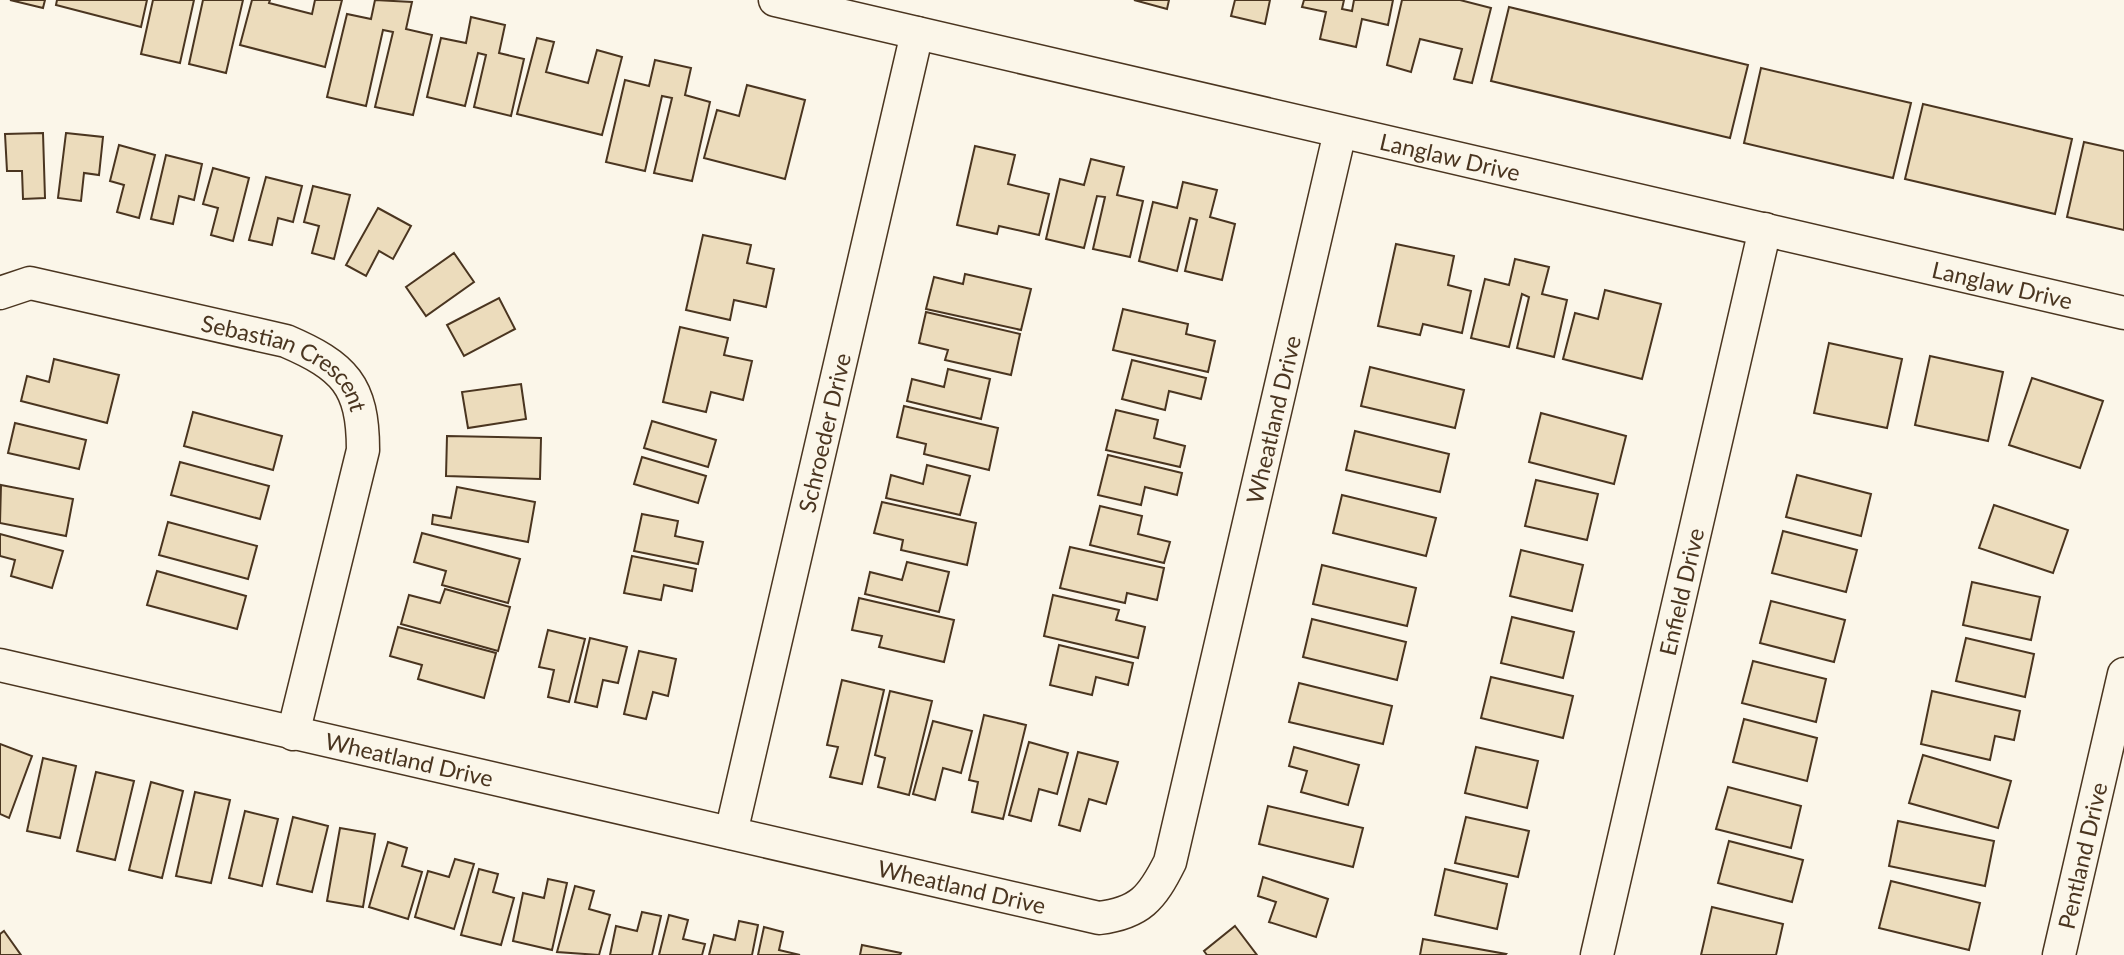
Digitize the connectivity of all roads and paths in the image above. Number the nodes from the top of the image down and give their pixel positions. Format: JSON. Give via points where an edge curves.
{"nodes":[{"id":1,"x":775,"y":0,"type":"edge"},
{"id":2,"x":917,"y":33,"type":"junction"},
{"id":3,"x":1340,"y":132,"type":"junction"},
{"id":4,"x":1765,"y":229,"type":"junction"},
{"id":5,"x":0,"y":293,"type":"edge"},
{"id":6,"x":2124,"y":313,"type":"edge"},
{"id":7,"x":0,"y":665,"type":"edge"},
{"id":8,"x":2124,"y":674,"type":"edge"},
{"id":9,"x":293,"y":734,"type":"junction"},
{"id":10,"x":731,"y":833,"type":"junction"},
{"id":11,"x":1597,"y":955,"type":"edge"},
{"id":12,"x":2059,"y":955,"type":"edge"}],
"edges":[{"from":1,"to":2,"type":"street","name":"Langlaw Drive"},
{"from":2,"to":3,"type":"street","name":"Langlaw Drive"},
{"from":2,"to":10,"type":"street","name":"Schroeder Drive"},
{"from":3,"to":4,"type":"street","name":"Langlaw Drive"},
{"from":3,"to":10,"type":"street","name":"Wheatland Drive","via":[[1170,862],[1156,890],[1136,909],[1099,918]]},
{"from":4,"to":6,"type":"street","name":"Langlaw Drive"},
{"from":4,"to":11,"type":"street","name":"Enfield Drive"},
{"from":5,"to":9,"type":"street","name":"Sebastian Crescent","via":[[30,282],[286,341],[323,357],[349,382],[363,417],[363,450]]},
{"from":7,"to":9,"type":"street","name":"Wheatland Drive"},
{"from":8,"to":12,"type":"street","name":"Pentland Drive"},
{"from":9,"to":10,"type":"street","name":"Wheatland Drive"}]}
